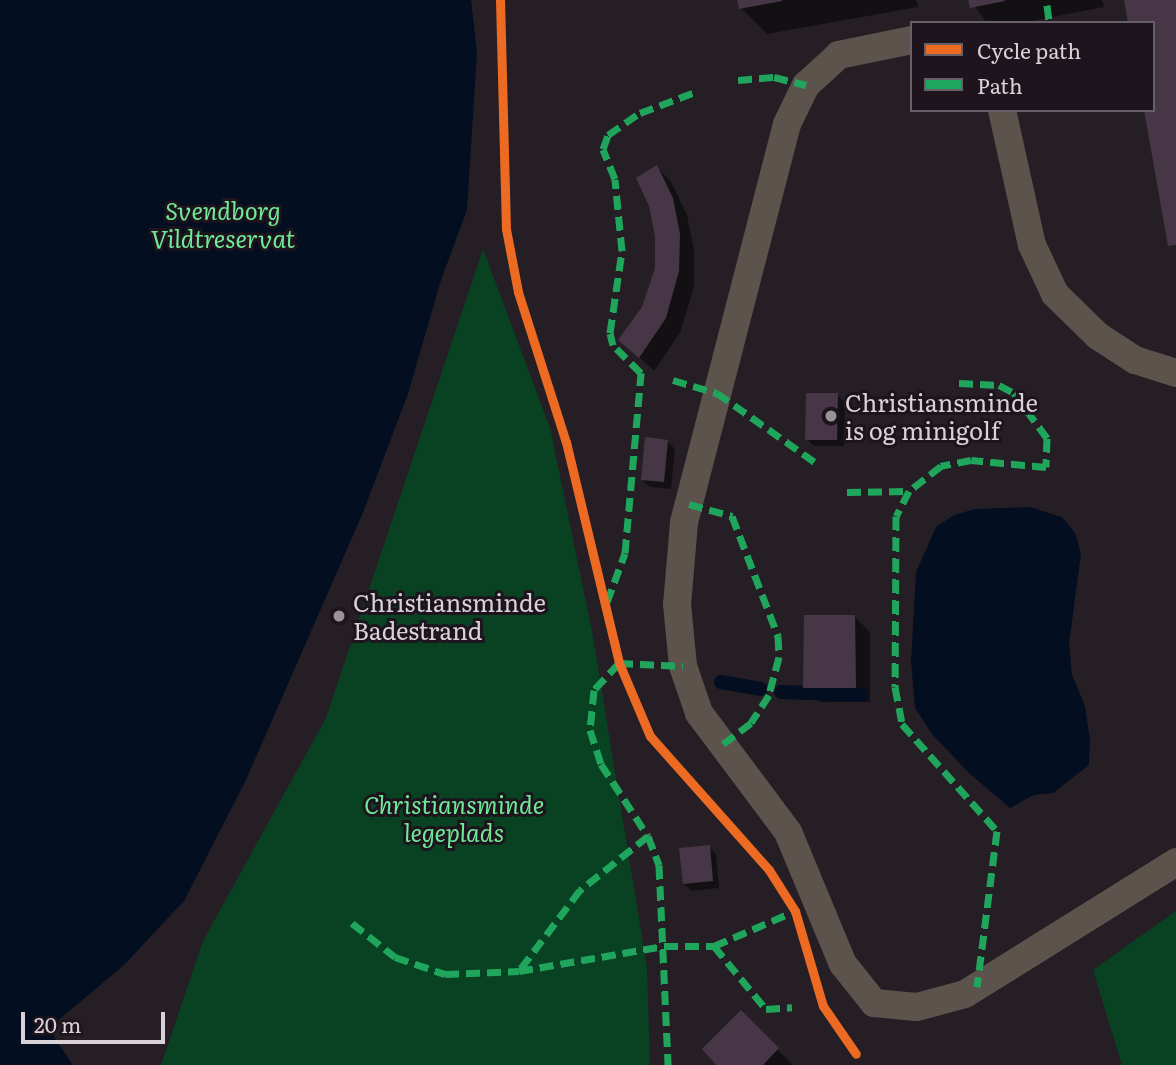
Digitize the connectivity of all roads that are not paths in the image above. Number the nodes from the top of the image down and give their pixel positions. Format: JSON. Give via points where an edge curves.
{"nodes":[{"id":1,"x":910,"y":40,"type":"edge"},
{"id":2,"x":1002,"y":112,"type":"edge"},
{"id":3,"x":1176,"y":373,"type":"edge"},
{"id":4,"x":1176,"y":862,"type":"edge"}],
"edges":[{"from":1,"to":4,"type":"lane","via":[[839,55],[806,85],[787,124],[684,523],[677,604],[683,666],[699,713],[788,832],[843,964],[874,1003],[916,1007],[965,994]]},
{"from":2,"to":3,"type":"lane","via":[[1032,245],[1055,295],[1098,336],[1135,360]]}]}
